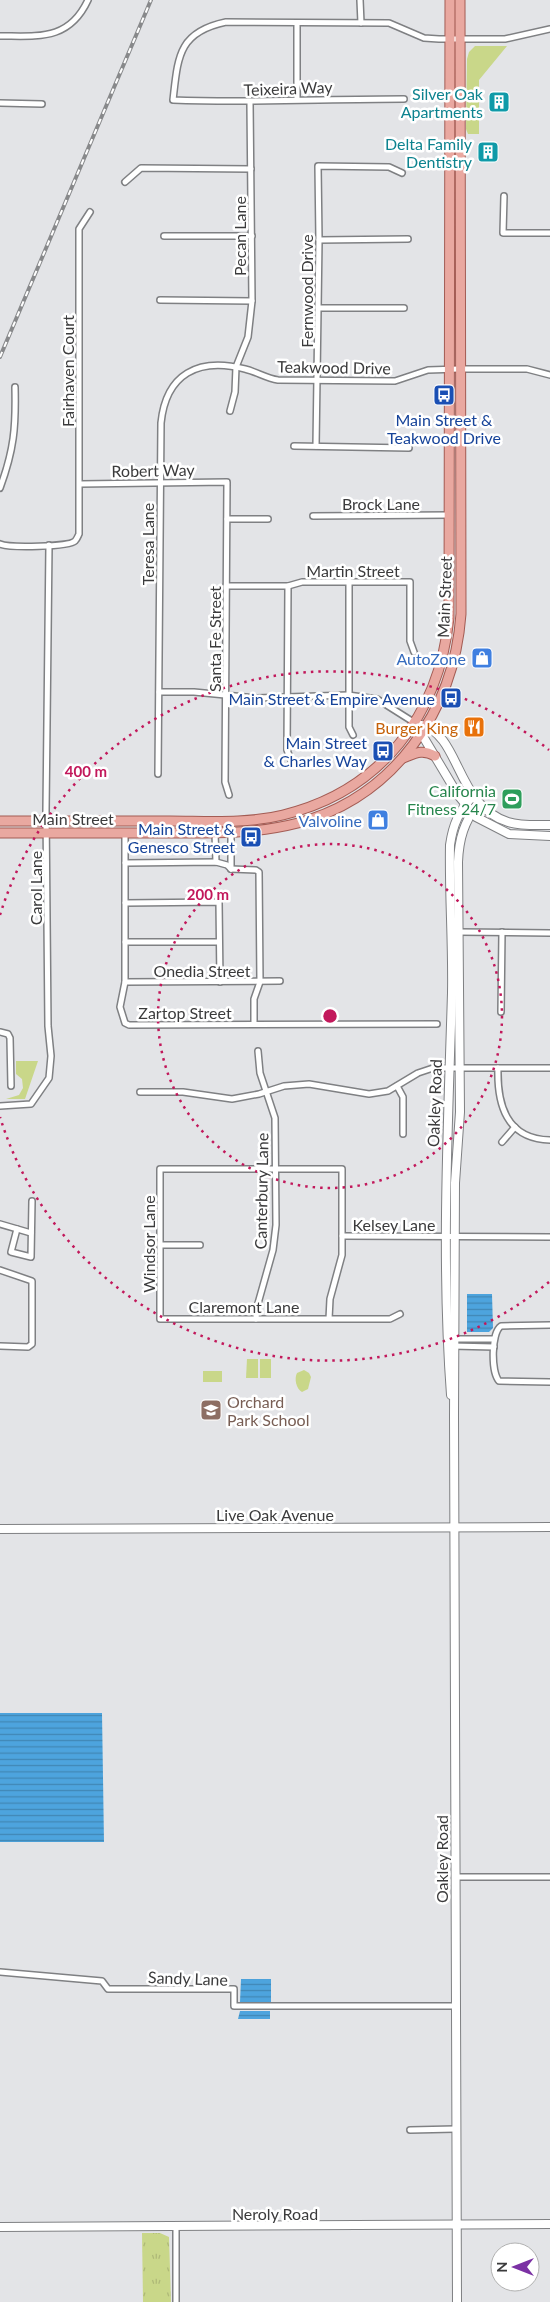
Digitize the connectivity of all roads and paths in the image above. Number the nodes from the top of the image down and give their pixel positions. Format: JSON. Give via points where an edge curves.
{"nodes":[{"id":1,"x":88,"y":0,"type":"edge"},
{"id":2,"x":360,"y":0,"type":"edge"},
{"id":3,"x":450,"y":0,"type":"edge"},
{"id":4,"x":460,"y":0,"type":"edge"},
{"id":5,"x":297,"y":23,"type":"junction"},
{"id":6,"x":361,"y":23,"type":"junction"},
{"id":7,"x":550,"y":29,"type":"edge"},
{"id":8,"x":0,"y":36,"type":"edge"},
{"id":9,"x":455,"y":39,"type":"junction"},
{"id":10,"x":404,"y":99,"type":"dead end"},
{"id":11,"x":298,"y":100,"type":"junction"},
{"id":12,"x":0,"y":103,"type":"edge"},
{"id":13,"x":250,"y":103,"type":"junction"},
{"id":14,"x":42,"y":104,"type":"dead end"},
{"id":15,"x":251,"y":169,"type":"junction"},
{"id":16,"x":402,"y":172,"type":"dead end"},
{"id":17,"x":126,"y":182,"type":"dead end"},
{"id":18,"x":504,"y":196,"type":"dead end"},
{"id":19,"x":90,"y":212,"type":"dead end"},
{"id":20,"x":550,"y":233,"type":"edge"},
{"id":21,"x":164,"y":236,"type":"dead end"},
{"id":22,"x":252,"y":236,"type":"junction"},
{"id":23,"x":408,"y":239,"type":"dead end"},
{"id":24,"x":319,"y":240,"type":"junction"},
{"id":25,"x":160,"y":300,"type":"dead end"},
{"id":26,"x":252,"y":301,"type":"junction"},
{"id":27,"x":319,"y":308,"type":"junction"},
{"id":28,"x":404,"y":308,"type":"dead end"},
{"id":29,"x":236,"y":367,"type":"junction"},
{"id":30,"x":454,"y":369,"type":"junction"},
{"id":31,"x":550,"y":375,"type":"edge"},
{"id":32,"x":318,"y":381,"type":"junction"},
{"id":33,"x":15,"y":387,"type":"dead end"},
{"id":34,"x":230,"y":410,"type":"dead end"},
{"id":35,"x":294,"y":446,"type":"dead end"},
{"id":36,"x":316,"y":446,"type":"junction"},
{"id":37,"x":409,"y":448,"type":"dead end"},
{"id":38,"x":226,"y":482,"type":"joint"},
{"id":39,"x":160,"y":483,"type":"junction"},
{"id":40,"x":80,"y":484,"type":"junction"},
{"id":41,"x":0,"y":488,"type":"edge"},
{"id":42,"x":449,"y":515,"type":"junction"},
{"id":43,"x":313,"y":516,"type":"dead end"},
{"id":44,"x":226,"y":519,"type":"junction"},
{"id":45,"x":268,"y":519,"type":"dead end"},
{"id":46,"x":0,"y":544,"type":"edge"},
{"id":47,"x":50,"y":545,"type":"junction"},
{"id":48,"x":349,"y":581,"type":"junction"},
{"id":49,"x":226,"y":586,"type":"junction"},
{"id":50,"x":288,"y":586,"type":"junction"},
{"id":51,"x":414,"y":652,"type":"dead end"},
{"id":52,"x":159,"y":692,"type":"junction"},
{"id":53,"x":226,"y":695,"type":"junction"},
{"id":54,"x":348,"y":695,"type":"junction"},
{"id":55,"x":287,"y":696,"type":"junction"},
{"id":56,"x":415,"y":723,"type":"junction"},
{"id":57,"x":427,"y":726,"type":"junction"},
{"id":58,"x":353,"y":735,"type":"dead end"},
{"id":59,"x":421,"y":735,"type":"junction"},
{"id":60,"x":435,"y":756,"type":"junction"},
{"id":61,"x":400,"y":759,"type":"junction"},
{"id":62,"x":291,"y":760,"type":"dead end"},
{"id":63,"x":158,"y":774,"type":"dead end"},
{"id":64,"x":229,"y":794,"type":"dead end"},
{"id":65,"x":476,"y":800,"type":"junction"},
{"id":66,"x":465,"y":805,"type":"junction"},
{"id":67,"x":471,"y":812,"type":"junction"},
{"id":68,"x":0,"y":821,"type":"edge"},
{"id":69,"x":47,"y":821,"type":"junction"},
{"id":70,"x":220,"y":821,"type":"junction"},
{"id":71,"x":231,"y":821,"type":"junction"},
{"id":72,"x":550,"y":825,"type":"edge"},
{"id":73,"x":125,"y":832,"type":"junction"},
{"id":74,"x":215,"y":832,"type":"junction"},
{"id":75,"x":231,"y":832,"type":"junction"},
{"id":76,"x":0,"y":833,"type":"edge"},
{"id":77,"x":47,"y":833,"type":"junction"},
{"id":78,"x":550,"y":836,"type":"edge"},
{"id":79,"x":216,"y":862,"type":"junction"},
{"id":80,"x":124,"y":863,"type":"junction"},
{"id":81,"x":231,"y":869,"type":"junction"},
{"id":82,"x":125,"y":902,"type":"junction"},
{"id":83,"x":460,"y":932,"type":"junction"},
{"id":84,"x":502,"y":932,"type":"junction"},
{"id":85,"x":550,"y":933,"type":"edge"},
{"id":86,"x":125,"y":942,"type":"junction"},
{"id":87,"x":219,"y":942,"type":"junction"},
{"id":88,"x":280,"y":981,"type":"dead end"},
{"id":89,"x":125,"y":982,"type":"junction"},
{"id":90,"x":220,"y":982,"type":"junction"},
{"id":91,"x":260,"y":982,"type":"junction"},
{"id":92,"x":501,"y":1012,"type":"dead end"},
{"id":93,"x":254,"y":1024,"type":"junction"},
{"id":94,"x":437,"y":1024,"type":"dead end"},
{"id":95,"x":0,"y":1032,"type":"edge"},
{"id":96,"x":258,"y":1051,"type":"dead end"},
{"id":97,"x":449,"y":1068,"type":"junction"},
{"id":98,"x":460,"y":1068,"type":"junction"},
{"id":99,"x":498,"y":1068,"type":"junction"},
{"id":100,"x":550,"y":1068,"type":"edge"},
{"id":101,"x":11,"y":1086,"type":"dead end"},
{"id":102,"x":397,"y":1086,"type":"junction"},
{"id":103,"x":140,"y":1092,"type":"dead end"},
{"id":104,"x":267,"y":1092,"type":"junction"},
{"id":105,"x":0,"y":1106,"type":"edge"},
{"id":106,"x":515,"y":1127,"type":"junction"},
{"id":107,"x":403,"y":1134,"type":"dead end"},
{"id":108,"x":550,"y":1140,"type":"edge"},
{"id":109,"x":502,"y":1142,"type":"dead end"},
{"id":110,"x":275,"y":1169,"type":"junction"},
{"id":111,"x":32,"y":1201,"type":"dead end"},
{"id":112,"x":0,"y":1224,"type":"edge"},
{"id":113,"x":17,"y":1229,"type":"junction"},
{"id":114,"x":31,"y":1233,"type":"junction"},
{"id":115,"x":342,"y":1236,"type":"junction"},
{"id":116,"x":446,"y":1236,"type":"junction"},
{"id":117,"x":455,"y":1236,"type":"junction"},
{"id":118,"x":550,"y":1237,"type":"edge"},
{"id":119,"x":160,"y":1245,"type":"junction"},
{"id":120,"x":200,"y":1245,"type":"dead end"},
{"id":121,"x":0,"y":1270,"type":"edge"},
{"id":122,"x":400,"y":1314,"type":"dead end"},
{"id":123,"x":328,"y":1318,"type":"junction"},
{"id":124,"x":160,"y":1319,"type":"joint"},
{"id":125,"x":256,"y":1319,"type":"junction"},
{"id":126,"x":550,"y":1325,"type":"edge"},
{"id":127,"x":476,"y":1339,"type":"junction"},
{"id":128,"x":494,"y":1339,"type":"junction"},
{"id":129,"x":451,"y":1343,"type":"junction"},
{"id":130,"x":0,"y":1346,"type":"edge"},
{"id":131,"x":477,"y":1346,"type":"junction"},
{"id":132,"x":494,"y":1346,"type":"junction"},
{"id":133,"x":550,"y":1382,"type":"edge"},
{"id":134,"x":550,"y":1527,"type":"edge"},
{"id":135,"x":454,"y":1528,"type":"junction"},
{"id":136,"x":0,"y":1529,"type":"edge"},
{"id":137,"x":455,"y":1877,"type":"junction"},
{"id":138,"x":550,"y":1877,"type":"edge"},
{"id":139,"x":0,"y":1972,"type":"edge"},
{"id":140,"x":455,"y":2006,"type":"junction"},
{"id":141,"x":410,"y":2130,"type":"dead end"},
{"id":142,"x":455,"y":2130,"type":"junction"},
{"id":143,"x":550,"y":2224,"type":"edge"},
{"id":144,"x":176,"y":2226,"type":"junction"},
{"id":145,"x":456,"y":2226,"type":"junction"},
{"id":146,"x":0,"y":2227,"type":"edge"},
{"id":147,"x":176,"y":2302,"type":"edge"},
{"id":148,"x":457,"y":2302,"type":"edge"}],
"edges":[{"from":1,"to":8,"type":"street","via":[[67,27],[54,33],[43,37]]},
{"from":2,"to":6,"type":"street"},
{"from":3,"to":9,"type":"main road","name":"Main Street"},
{"from":4,"to":9,"type":"main road","name":"Main Street"},
{"from":5,"to":6,"type":"street"},
{"from":5,"to":11,"type":"street"},
{"from":5,"to":13,"type":"street","name":"Teixeira Way","via":[[226,22],[206,26],[190,38],[178,57],[173,100]]},
{"from":6,"to":9,"type":"street","via":[[389,23],[424,38]]},
{"from":7,"to":9,"type":"street","via":[[505,39]]},
{"from":9,"to":30,"type":"main road","name":"Main Street"},
{"from":10,"to":11,"type":"street","name":"Teixeira Way"},
{"from":11,"to":13,"type":"street","name":"Teixeira Way"},
{"from":12,"to":14,"type":"street"},
{"from":13,"to":15,"type":"street","name":"Pecan Lane"},
{"from":15,"to":17,"type":"street","via":[[141,168]]},
{"from":15,"to":22,"type":"street","name":"Pecan Lane"},
{"from":16,"to":24,"type":"street","name":"Fernwood Drive","via":[[389,167],[318,166]]},
{"from":18,"to":20,"type":"street","via":[[503,233]]},
{"from":19,"to":40,"type":"street","name":"Fairhaven Court","via":[[78,229]]},
{"from":21,"to":22,"type":"street"},
{"from":22,"to":26,"type":"street","name":"Pecan Lane"},
{"from":23,"to":24,"type":"street"},
{"from":24,"to":27,"type":"street","name":"Fernwood Drive"},
{"from":25,"to":26,"type":"street"},
{"from":26,"to":29,"type":"street","name":"Pecan Lane","via":[[248,337]]},
{"from":27,"to":28,"type":"street"},
{"from":27,"to":32,"type":"street","name":"Fernwood Drive"},
{"from":29,"to":32,"type":"street","name":"Teakwood Drive","via":[[272,379]]},
{"from":29,"to":34,"type":"street","name":"Pecan Lane"},
{"from":29,"to":39,"type":"street","name":"Teresa Lane","via":[[199,368],[182,376],[170,389],[163,405]]},
{"from":30,"to":31,"type":"street","name":"Teakwood Drive","via":[[527,369]]},
{"from":30,"to":32,"type":"street","name":"Teakwood Drive","via":[[421,372],[395,381]]},
{"from":30,"to":42,"type":"main road","name":"Main Street"},
{"from":30,"to":57,"type":"main road","name":"Main Street","via":[[459,639],[447,686]]},
{"from":32,"to":36,"type":"street","name":"Fernwood Drive"},
{"from":33,"to":41,"type":"street","via":[[13,447]]},
{"from":35,"to":36,"type":"street"},
{"from":36,"to":37,"type":"street"},
{"from":38,"to":39,"type":"street","name":"Robert Way"},
{"from":38,"to":44,"type":"street","name":"Santa Fe Street"},
{"from":39,"to":40,"type":"street","name":"Robert Way"},
{"from":39,"to":52,"type":"street","name":"Teresa Lane"},
{"from":40,"to":47,"type":"street","name":"Fairhaven Court","via":[[79,534],[75,541],[65,545]]},
{"from":42,"to":43,"type":"street","name":"Brock Lane"},
{"from":42,"to":56,"type":"main road","name":"Main Street","via":[[446,646],[431,693]]},
{"from":44,"to":45,"type":"street"},
{"from":44,"to":49,"type":"street","name":"Santa Fe Street"},
{"from":46,"to":47,"type":"street"},
{"from":47,"to":69,"type":"street","name":"Carol Lane"},
{"from":48,"to":50,"type":"street","name":"Martin Street","via":[[302,582]]},
{"from":48,"to":51,"type":"street","name":"Martin Street","via":[[410,582],[410,641]]},
{"from":48,"to":54,"type":"street"},
{"from":49,"to":50,"type":"street","name":"Martin Street"},
{"from":49,"to":53,"type":"street","name":"Santa Fe Street"},
{"from":50,"to":55,"type":"street"},
{"from":52,"to":53,"type":"street"},
{"from":52,"to":63,"type":"street","name":"Teresa Lane"},
{"from":53,"to":55,"type":"street"},
{"from":53,"to":64,"type":"street","name":"Santa Fe Street","via":[[226,782]]},
{"from":54,"to":55,"type":"street"},
{"from":54,"to":56,"type":"street","via":[[377,699]]},
{"from":54,"to":58,"type":"street","via":[[349,727]]},
{"from":55,"to":62,"type":"street","via":[[287,750]]},
{"from":56,"to":57,"type":"street"},
{"from":56,"to":59,"type":"street"},
{"from":56,"to":71,"type":"main road","name":"Main Street","via":[[387,757],[349,788],[282,816]]},
{"from":57,"to":59,"type":"main road","name":"Main Street"},
{"from":57,"to":65,"type":"street","via":[[456,760],[463,781]]},
{"from":59,"to":60,"type":"street"},
{"from":59,"to":61,"type":"main road","name":"Main Street"},
{"from":60,"to":61,"type":"main road","via":[[418,752]]},
{"from":60,"to":66,"type":"street"},
{"from":61,"to":75,"type":"main road","name":"Main Street","via":[[359,795],[320,816],[274,828]]},
{"from":65,"to":66,"type":"street","name":"Oakley Road"},
{"from":65,"to":67,"type":"street","name":"Oakley Road"},
{"from":65,"to":72,"type":"street","via":[[486,810],[508,822]]},
{"from":66,"to":67,"type":"street"},
{"from":66,"to":97,"type":"street","name":"Oakley Road","via":[[454,825],[450,844],[452,990]]},
{"from":67,"to":78,"type":"street","via":[[489,826],[509,834]]},
{"from":67,"to":83,"type":"street","name":"Oakley Road","via":[[464,824],[459,846]]},
{"from":68,"to":69,"type":"main road","name":"Main Street"},
{"from":69,"to":70,"type":"main road","name":"Main Street"},
{"from":69,"to":77,"type":"street","name":"Carol Lane"},
{"from":70,"to":71,"type":"main road","name":"Main Street"},
{"from":70,"to":74,"type":"street"},
{"from":71,"to":75,"type":"street"},
{"from":73,"to":74,"type":"main road","name":"Main Street"},
{"from":73,"to":77,"type":"main road","name":"Main Street"},
{"from":73,"to":80,"type":"street","name":"Zartop Street"},
{"from":74,"to":75,"type":"main road","name":"Main Street"},
{"from":74,"to":79,"type":"street"},
{"from":75,"to":81,"type":"street"},
{"from":76,"to":77,"type":"main road","name":"Main Street"},
{"from":77,"to":105,"type":"street","name":"Carol Lane","via":[[51,1056],[48,1078],[31,1104]]},
{"from":79,"to":80,"type":"street"},
{"from":79,"to":81,"type":"street"},
{"from":80,"to":82,"type":"street","name":"Zartop Street"},
{"from":81,"to":91,"type":"street","via":[[259,872]]},
{"from":82,"to":86,"type":"street","name":"Zartop Street"},
{"from":82,"to":87,"type":"street","via":[[219,902]]},
{"from":83,"to":84,"type":"street"},
{"from":83,"to":98,"type":"street","name":"Oakley Road"},
{"from":84,"to":85,"type":"street"},
{"from":84,"to":92,"type":"street"},
{"from":86,"to":87,"type":"street"},
{"from":86,"to":89,"type":"street","name":"Zartop Street"},
{"from":87,"to":90,"type":"street"},
{"from":88,"to":91,"type":"street","name":"Onedia Street"},
{"from":89,"to":90,"type":"street","name":"Onedia Street"},
{"from":89,"to":93,"type":"street","name":"Zartop Street","via":[[120,1007],[122,1018],[129,1024]]},
{"from":90,"to":91,"type":"street","name":"Onedia Street"},
{"from":91,"to":93,"type":"street","via":[[254,999]]},
{"from":93,"to":94,"type":"street","name":"Zartop Street"},
{"from":95,"to":101,"type":"street","via":[[8,1034],[11,1044]]},
{"from":96,"to":104,"type":"street","name":"Canterbury Lane","via":[[260,1073]]},
{"from":97,"to":98,"type":"street"},
{"from":97,"to":102,"type":"street","via":[[426,1070]]},
{"from":97,"to":116,"type":"street","name":"Oakley Road"},
{"from":98,"to":99,"type":"street"},
{"from":98,"to":117,"type":"street","name":"Oakley Road"},
{"from":99,"to":100,"type":"street"},
{"from":99,"to":106,"type":"street","via":[[501,1106]]},
{"from":102,"to":104,"type":"street","via":[[369,1094],[309,1084],[284,1086]]},
{"from":102,"to":107,"type":"street","via":[[403,1097]]},
{"from":103,"to":104,"type":"street","via":[[183,1092],[232,1099]]},
{"from":104,"to":110,"type":"street","name":"Canterbury Lane","via":[[275,1118]]},
{"from":106,"to":108,"type":"street","via":[[527,1135]]},
{"from":106,"to":109,"type":"street"},
{"from":110,"to":115,"type":"street","via":[[342,1169]]},
{"from":110,"to":119,"type":"street","name":"Windsor Lane","via":[[160,1169]]},
{"from":110,"to":125,"type":"street","name":"Canterbury Lane","via":[[273,1250]]},
{"from":111,"to":114,"type":"street"},
{"from":112,"to":113,"type":"street"},
{"from":113,"to":114,"type":"street"},
{"from":113,"to":114,"type":"street","via":[[11,1252],[31,1257]]},
{"from":115,"to":116,"type":"street","name":"Kelsey Lane"},
{"from":115,"to":123,"type":"street","via":[[340,1265]]},
{"from":116,"to":117,"type":"street","name":"Kelsey Lane"},
{"from":116,"to":129,"type":"street","name":"Oakley Road"},
{"from":117,"to":118,"type":"street","name":"Kelsey Lane"},
{"from":117,"to":129,"type":"street","name":"Oakley Road"},
{"from":119,"to":120,"type":"street"},
{"from":119,"to":124,"type":"street","name":"Windsor Lane"},
{"from":121,"to":130,"type":"street","via":[[32,1281],[32,1344],[28,1347]]},
{"from":122,"to":123,"type":"street","name":"Claremont Lane","via":[[390,1319]]},
{"from":123,"to":125,"type":"street","name":"Claremont Lane"},
{"from":124,"to":125,"type":"street","name":"Claremont Lane"},
{"from":126,"to":128,"type":"street","via":[[501,1326]]},
{"from":127,"to":128,"type":"street"},
{"from":127,"to":129,"type":"street"},
{"from":127,"to":131,"type":"street"},
{"from":128,"to":132,"type":"street"},
{"from":129,"to":131,"type":"street"},
{"from":129,"to":135,"type":"street","name":"Oakley Road"},
{"from":131,"to":132,"type":"street"},
{"from":132,"to":133,"type":"street","via":[[494,1372],[499,1381]]},
{"from":134,"to":135,"type":"street","name":"Live Oak Avenue"},
{"from":135,"to":136,"type":"street","name":"Live Oak Avenue"},
{"from":135,"to":137,"type":"street","name":"Oakley Road"},
{"from":137,"to":138,"type":"street"},
{"from":137,"to":140,"type":"street","name":"Oakley Road"},
{"from":139,"to":140,"type":"street","name":"Sandy Lane","via":[[102,1981],[108,1989],[234,1989],[234,2006]]},
{"from":140,"to":142,"type":"street","name":"Oakley Road"},
{"from":141,"to":142,"type":"street"},
{"from":142,"to":145,"type":"street","name":"Oakley Road"},
{"from":143,"to":145,"type":"street","name":"Neroly Road"},
{"from":144,"to":145,"type":"street","name":"Neroly Road"},
{"from":144,"to":146,"type":"street","name":"Neroly Road"},
{"from":144,"to":147,"type":"street"},
{"from":145,"to":148,"type":"street","name":"Oakley Road"}]}
